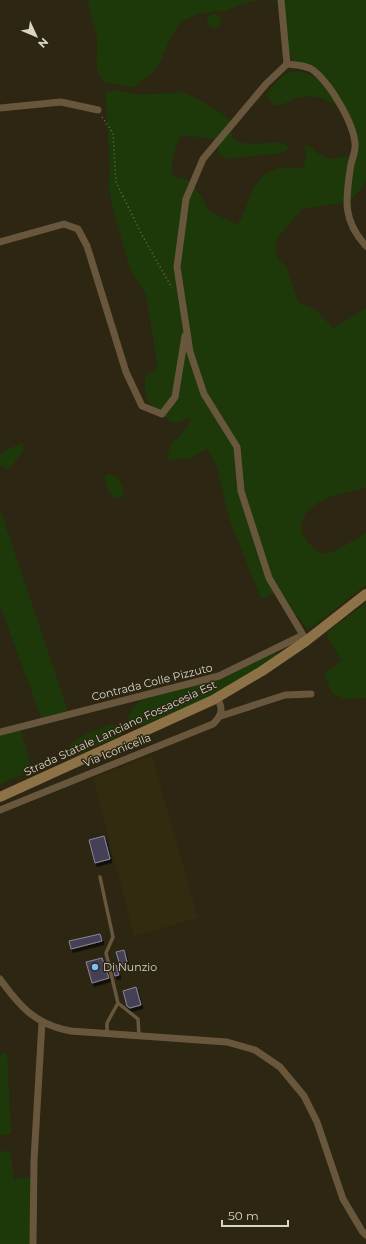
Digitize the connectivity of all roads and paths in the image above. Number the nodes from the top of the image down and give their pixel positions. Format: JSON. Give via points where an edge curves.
{"nodes":[{"id":1,"x":281,"y":0,"type":"edge"},
{"id":2,"x":287,"y":64,"type":"junction"},
{"id":3,"x":0,"y":108,"type":"edge"},
{"id":4,"x":98,"y":110,"type":"joint"},
{"id":5,"x":0,"y":242,"type":"edge"},
{"id":6,"x":366,"y":246,"type":"edge"},
{"id":7,"x":172,"y":288,"type":"dead end"},
{"id":8,"x":186,"y":324,"type":"junction"},
{"id":9,"x":366,"y":594,"type":"edge"},
{"id":10,"x":305,"y":638,"type":"junction"},
{"id":11,"x":311,"y":694,"type":"dead end"},
{"id":12,"x":217,"y":697,"type":"junction"},
{"id":13,"x":221,"y":716,"type":"junction"},
{"id":14,"x":0,"y":732,"type":"edge"},
{"id":15,"x":0,"y":796,"type":"edge"},
{"id":16,"x":0,"y":810,"type":"edge"},
{"id":17,"x":100,"y":877,"type":"dead end"},
{"id":18,"x":0,"y":979,"type":"edge"},
{"id":19,"x":118,"y":1003,"type":"junction"},
{"id":20,"x":42,"y":1022,"type":"junction"},
{"id":21,"x":107,"y":1034,"type":"junction"},
{"id":22,"x":139,"y":1036,"type":"junction"},
{"id":23,"x":366,"y":1235,"type":"edge"},
{"id":24,"x":33,"y":1244,"type":"edge"}],
"edges":[{"from":1,"to":2,"type":"street"},
{"from":2,"to":6,"type":"street","via":[[312,70],[337,99],[349,122],[355,143],[346,199],[349,222]]},
{"from":2,"to":8,"type":"street","via":[[266,84],[203,159],[186,199],[177,267]]},
{"from":3,"to":4,"type":"street","via":[[61,102]]},
{"from":4,"to":7,"type":"path","via":[[113,133],[116,182]]},
{"from":5,"to":8,"type":"street","via":[[64,224],[78,229],[87,246],[126,372],[142,406],[162,414],[175,397],[183,358]]},
{"from":8,"to":10,"type":"street","via":[[190,352],[204,394],[237,447],[241,491],[269,578]]},
{"from":9,"to":10,"type":"main road","name":"Strada Statale Lanciano Fossacesia Est","via":[[342,614]]},
{"from":10,"to":12,"type":"main road","name":"Strada Statale Lanciano Fossacesia Est","via":[[262,670]]},
{"from":10,"to":14,"type":"street","name":"Contrada Colle Pizzuto","via":[[219,676]]},
{"from":11,"to":13,"type":"street","name":"Via Iconicella","via":[[285,695]]},
{"from":12,"to":13,"type":"street","via":[[222,708]]},
{"from":12,"to":15,"type":"main road","name":"Strada Statale Lanciano Fossacesia Est"},
{"from":13,"to":16,"type":"street","name":"Via Iconicella","via":[[213,724]]},
{"from":17,"to":19,"type":"lane","via":[[113,937],[106,953]]},
{"from":18,"to":20,"type":"street","via":[[17,1002]]},
{"from":19,"to":21,"type":"lane","via":[[107,1023]]},
{"from":19,"to":22,"type":"lane","via":[[138,1019]]},
{"from":20,"to":21,"type":"street","via":[[53,1028]]},
{"from":20,"to":24,"type":"street","via":[[34,1160]]},
{"from":21,"to":22,"type":"street"},
{"from":22,"to":23,"type":"street","via":[[227,1042],[255,1050],[280,1067],[304,1096],[317,1122],[343,1199]]}]}
